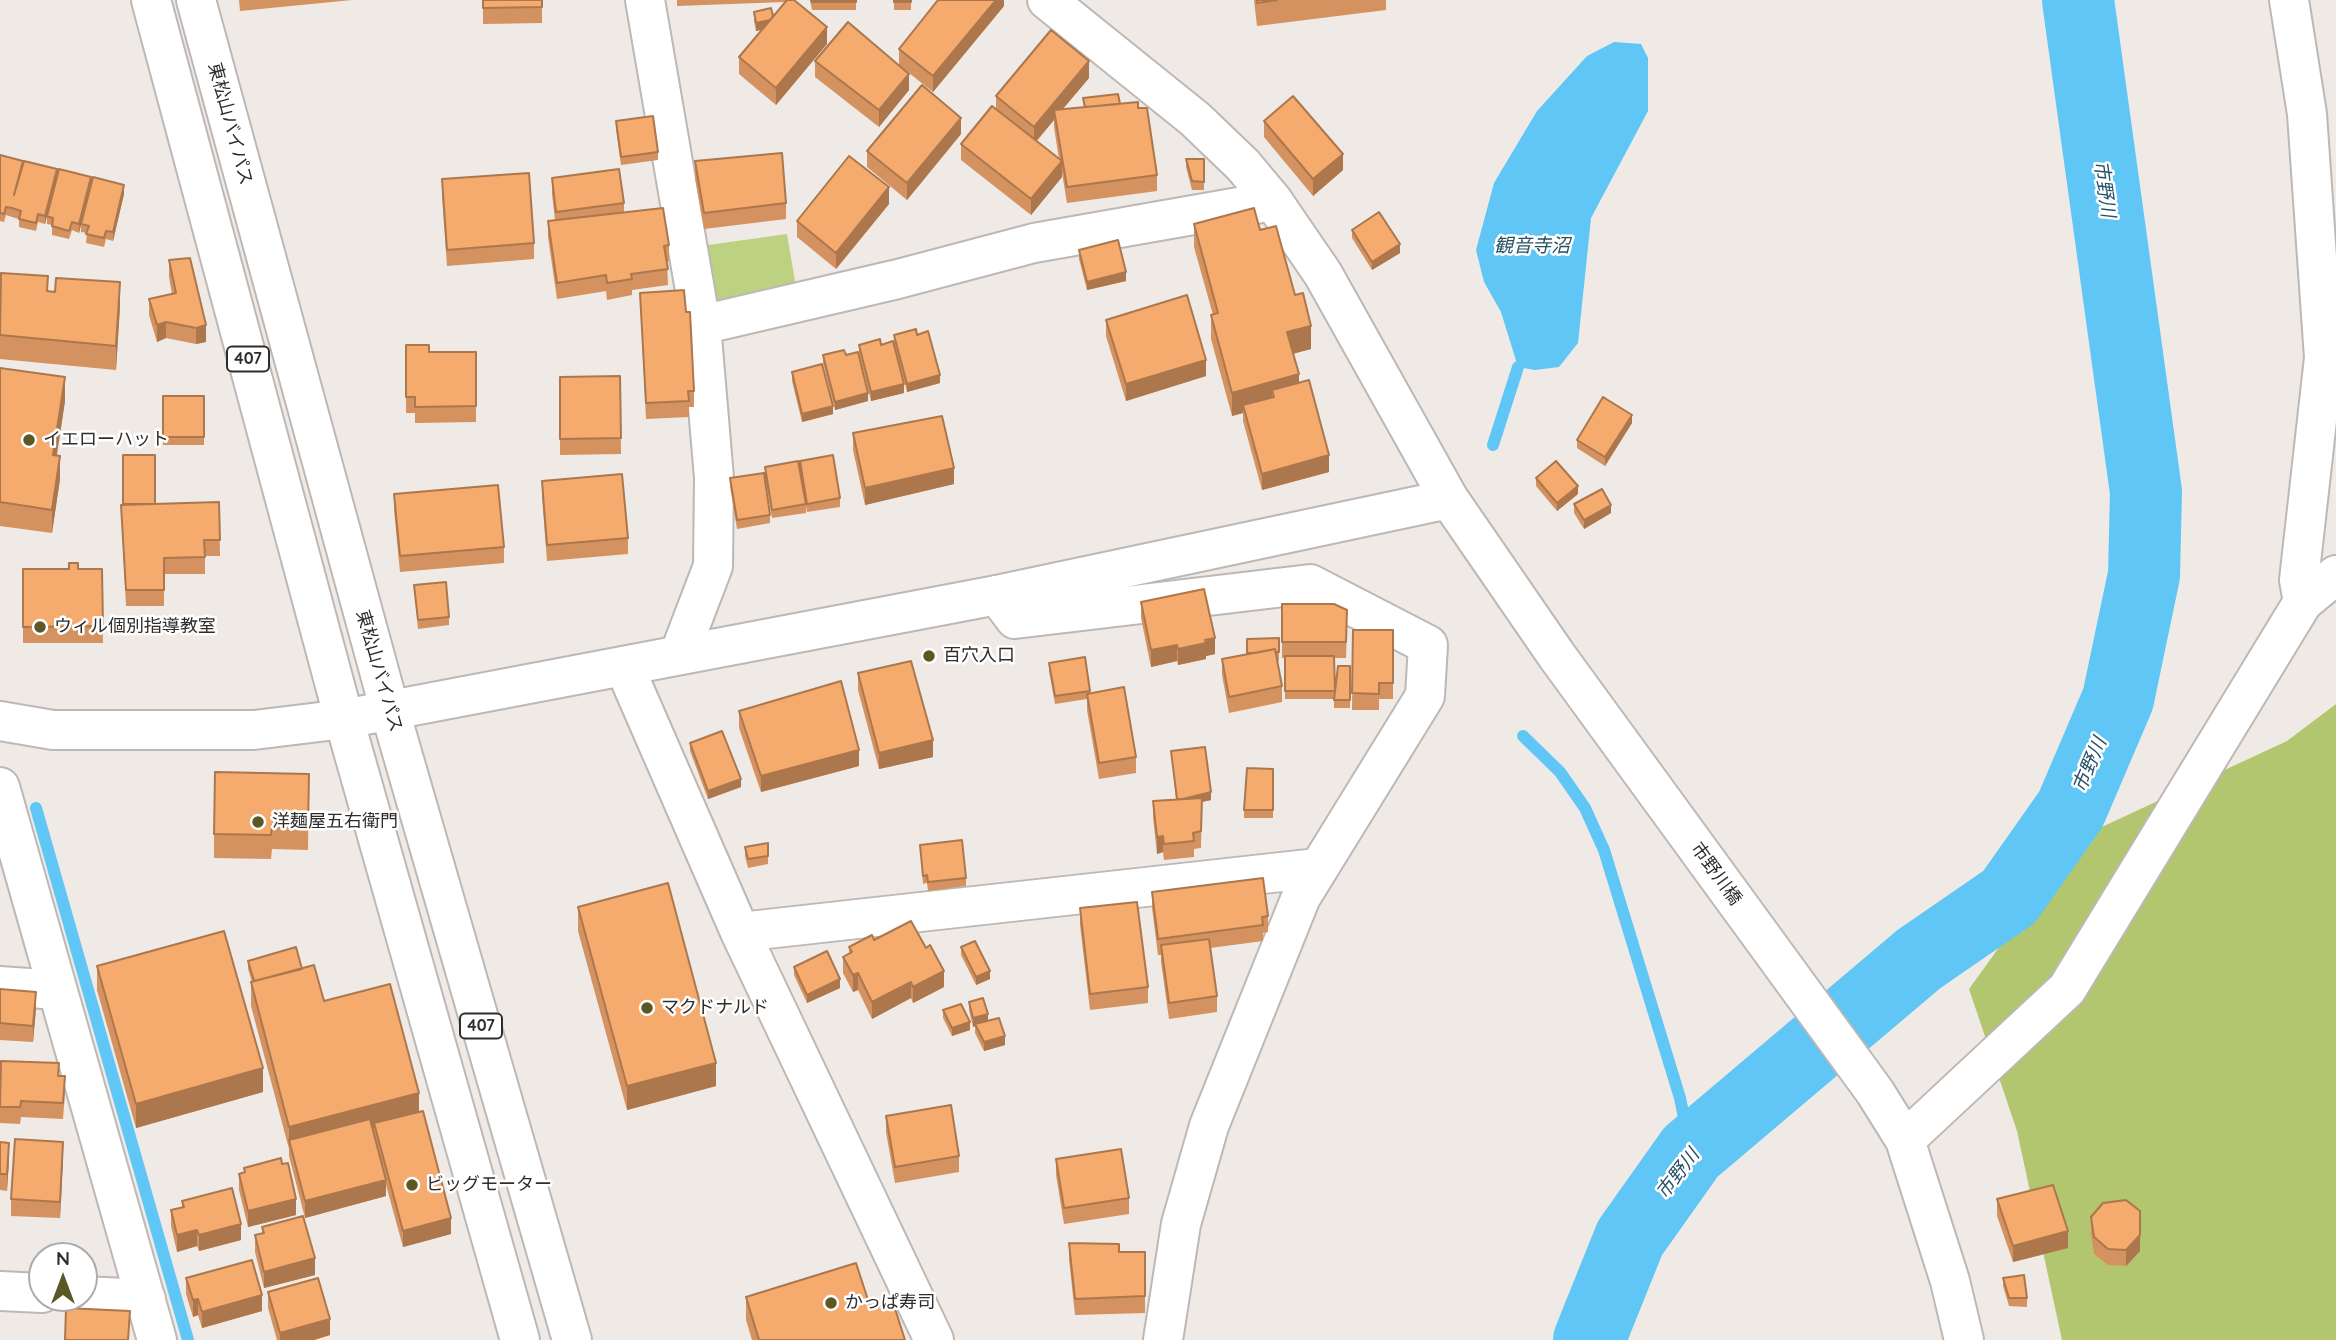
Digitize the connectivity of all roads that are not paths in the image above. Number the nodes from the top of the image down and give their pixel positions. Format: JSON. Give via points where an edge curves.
{"nodes":[{"id":1,"x":151,"y":0,"type":"edge"},
{"id":2,"x":196,"y":0,"type":"edge"},
{"id":3,"x":645,"y":0,"type":"edge"},
{"id":4,"x":1047,"y":0,"type":"edge"},
{"id":5,"x":2289,"y":0,"type":"edge"},
{"id":6,"x":1273,"y":201,"type":"junction"},
{"id":7,"x":701,"y":325,"type":"junction"},
{"id":8,"x":1449,"y":499,"type":"junction"},
{"id":9,"x":2336,"y":575,"type":"edge"},
{"id":10,"x":997,"y":595,"type":"junction"},
{"id":11,"x":2302,"y":602,"type":"junction"},
{"id":12,"x":679,"y":655,"type":"junction"},
{"id":13,"x":624,"y":666,"type":"junction"},
{"id":14,"x":390,"y":711,"type":"junction"},
{"id":15,"x":344,"y":719,"type":"junction"},
{"id":16,"x":0,"y":721,"type":"edge"},
{"id":17,"x":0,"y":787,"type":"edge"},
{"id":18,"x":1317,"y":868,"type":"junction"},
{"id":19,"x":740,"y":932,"type":"junction"},
{"id":20,"x":0,"y":986,"type":"edge"},
{"id":21,"x":58,"y":990,"type":"junction"},
{"id":22,"x":1905,"y":1140,"type":"junction"},
{"id":23,"x":0,"y":1291,"type":"edge"},
{"id":24,"x":28,"y":1292,"type":"edge"},
{"id":25,"x":98,"y":1297,"type":"edge"},
{"id":26,"x":146,"y":1299,"type":"junction"},
{"id":27,"x":157,"y":1340,"type":"edge"},
{"id":28,"x":520,"y":1340,"type":"edge"},
{"id":29,"x":572,"y":1340,"type":"edge"},
{"id":30,"x":934,"y":1340,"type":"edge"},
{"id":31,"x":1163,"y":1340,"type":"edge"},
{"id":32,"x":1964,"y":1340,"type":"edge"}],
"edges":[{"from":1,"to":15,"type":"main road","number":"407"},
{"from":2,"to":14,"type":"main road","name":"東松山バイパス","number":"407"},
{"from":3,"to":7,"type":"main road"},
{"from":4,"to":6,"type":"main road","name":"市野川橋","via":[[1195,119]]},
{"from":5,"to":11,"type":"main road","via":[[2307,114],[2324,358],[2299,580]]},
{"from":6,"to":7,"type":"main road","via":[[1034,243]]},
{"from":6,"to":8,"type":"main road","name":"市野川橋","via":[[1323,274]]},
{"from":7,"to":12,"type":"main road","via":[[714,478],[713,566]]},
{"from":8,"to":10,"type":"main road"},
{"from":8,"to":22,"type":"main road","name":"市野川橋"},
{"from":9,"to":11,"type":"main road"},
{"from":10,"to":12,"type":"main road"},
{"from":10,"to":18,"type":"main road","via":[[1015,619],[1310,584],[1429,645],[1425,695]]},
{"from":11,"to":22,"type":"main road","via":[[2067,989]]},
{"from":12,"to":13,"type":"main road"},
{"from":13,"to":14,"type":"main road"},
{"from":13,"to":19,"type":"main road"},
{"from":14,"to":15,"type":"main road"},
{"from":14,"to":29,"type":"main road","name":"東松山バイパス","number":"407"},
{"from":15,"to":16,"type":"main road","via":[[254,730],[53,730]]},
{"from":15,"to":28,"type":"main road","number":"407"},
{"from":17,"to":21,"type":"main road"},
{"from":18,"to":19,"type":"main road"},
{"from":18,"to":31,"type":"main road","via":[[1301,897],[1209,1126],[1181,1224]]},
{"from":19,"to":30,"type":"main road"},
{"from":20,"to":21,"type":"main road"},
{"from":21,"to":26,"type":"main road"},
{"from":22,"to":32,"type":"main road","name":"市野川橋","via":[[1950,1280]]},
{"from":23,"to":24,"type":"main road"},
{"from":25,"to":26,"type":"main road"},
{"from":26,"to":27,"type":"main road"}]}
